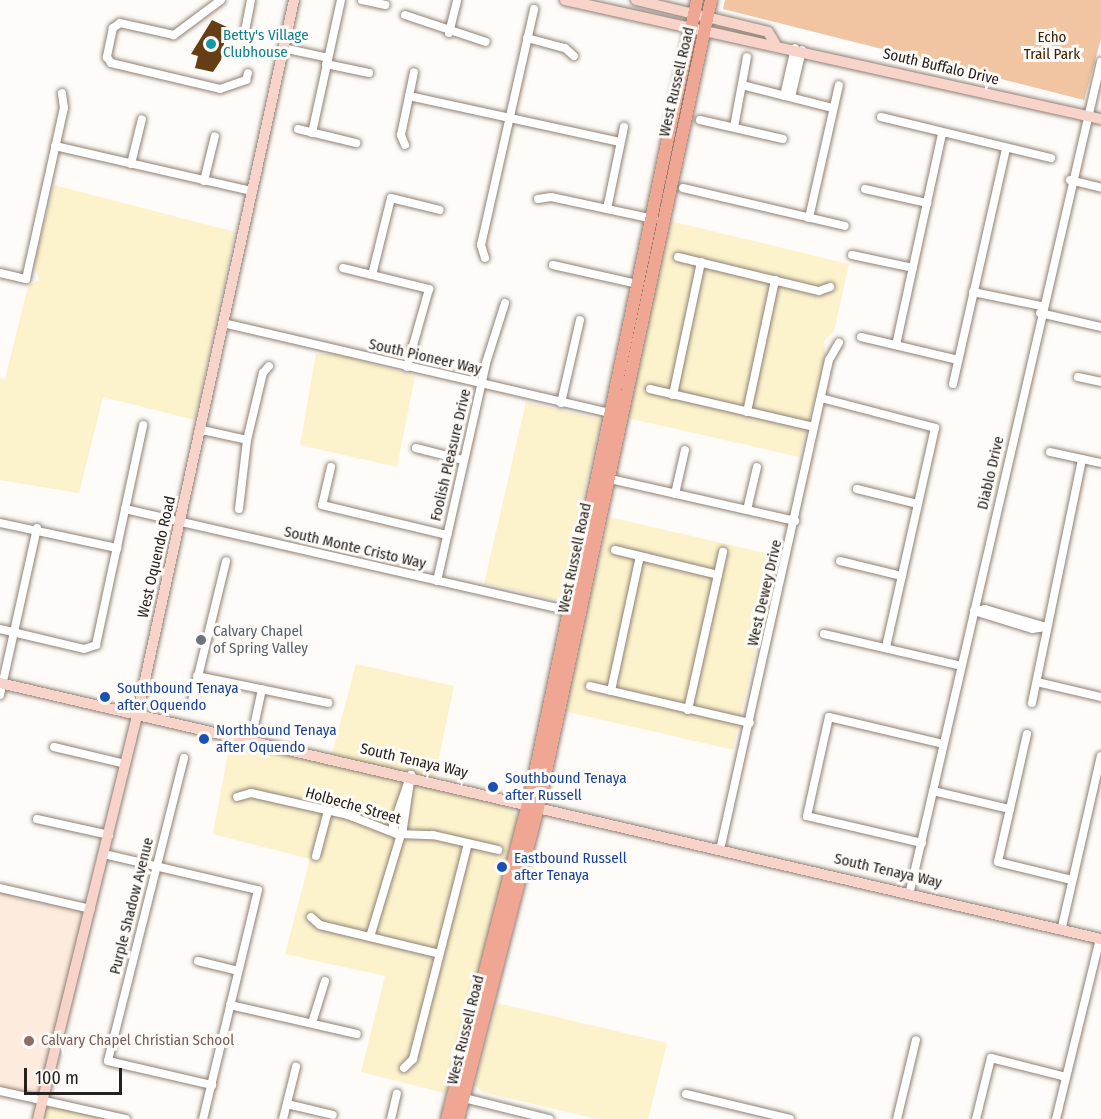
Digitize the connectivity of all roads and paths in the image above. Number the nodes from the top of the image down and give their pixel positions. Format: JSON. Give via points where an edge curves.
{"nodes":[{"id":1,"x":221,"y":0,"type":"edge"},
{"id":2,"x":251,"y":0,"type":"edge"},
{"id":3,"x":294,"y":0,"type":"edge"},
{"id":4,"x":341,"y":0,"type":"edge"},
{"id":5,"x":362,"y":0,"type":"edge"},
{"id":6,"x":457,"y":0,"type":"edge"},
{"id":7,"x":565,"y":0,"type":"edge"},
{"id":8,"x":636,"y":0,"type":"edge"},
{"id":9,"x":697,"y":0,"type":"edge"},
{"id":10,"x":711,"y":0,"type":"edge"},
{"id":11,"x":385,"y":5,"type":"dead end"},
{"id":12,"x":534,"y":9,"type":"dead end"},
{"id":13,"x":693,"y":14,"type":"junction"},
{"id":14,"x":405,"y":15,"type":"dead end"},
{"id":15,"x":707,"y":17,"type":"junction"},
{"id":16,"x":690,"y":29,"type":"junction"},
{"id":17,"x":244,"y":31,"type":"dead end"},
{"id":18,"x":703,"y":32,"type":"junction"},
{"id":19,"x":449,"y":33,"type":"junction"},
{"id":20,"x":527,"y":38,"type":"junction"},
{"id":21,"x":486,"y":42,"type":"dead end"},
{"id":22,"x":775,"y":43,"type":"junction"},
{"id":23,"x":283,"y":48,"type":"junction"},
{"id":24,"x":798,"y":49,"type":"junction"},
{"id":25,"x":574,"y":56,"type":"dead end"},
{"id":26,"x":747,"y":57,"type":"dead end"},
{"id":27,"x":327,"y":61,"type":"junction"},
{"id":28,"x":1101,"y":62,"type":"edge"},
{"id":29,"x":414,"y":72,"type":"dead end"},
{"id":30,"x":248,"y":73,"type":"dead end"},
{"id":31,"x":369,"y":73,"type":"dead end"},
{"id":32,"x":742,"y":85,"type":"junction"},
{"id":33,"x":838,"y":86,"type":"dead end"},
{"id":34,"x":62,"y":93,"type":"dead end"},
{"id":35,"x":409,"y":96,"type":"junction"},
{"id":36,"x":787,"y":97,"type":"junction"},
{"id":37,"x":833,"y":108,"type":"junction"},
{"id":38,"x":1086,"y":115,"type":"junction"},
{"id":39,"x":881,"y":117,"type":"dead end"},
{"id":40,"x":142,"y":119,"type":"dead end"},
{"id":41,"x":509,"y":119,"type":"junction"},
{"id":42,"x":1101,"y":119,"type":"edge"},
{"id":43,"x":700,"y":120,"type":"dead end"},
{"id":44,"x":624,"y":127,"type":"dead end"},
{"id":45,"x":734,"y":127,"type":"junction"},
{"id":46,"x":298,"y":129,"type":"dead end"},
{"id":47,"x":312,"y":133,"type":"junction"},
{"id":48,"x":942,"y":134,"type":"junction"},
{"id":49,"x":215,"y":136,"type":"dead end"},
{"id":50,"x":783,"y":139,"type":"dead end"},
{"id":51,"x":620,"y":142,"type":"junction"},
{"id":52,"x":356,"y":143,"type":"dead end"},
{"id":53,"x":405,"y":145,"type":"dead end"},
{"id":54,"x":55,"y":146,"type":"junction"},
{"id":55,"x":1006,"y":148,"type":"junction"},
{"id":56,"x":1051,"y":158,"type":"dead end"},
{"id":57,"x":131,"y":164,"type":"junction"},
{"id":58,"x":204,"y":180,"type":"junction"},
{"id":59,"x":1070,"y":180,"type":"junction"},
{"id":60,"x":683,"y":188,"type":"dead end"},
{"id":61,"x":1101,"y":188,"type":"edge"},
{"id":62,"x":865,"y":189,"type":"dead end"},
{"id":63,"x":251,"y":191,"type":"junction"},
{"id":64,"x":538,"y":199,"type":"dead end"},
{"id":65,"x":927,"y":202,"type":"junction"},
{"id":66,"x":607,"y":209,"type":"junction"},
{"id":67,"x":440,"y":210,"type":"dead end"},
{"id":68,"x":808,"y":218,"type":"junction"},
{"id":69,"x":656,"y":219,"type":"junction"},
{"id":70,"x":845,"y":226,"type":"dead end"},
{"id":71,"x":852,"y":255,"type":"dead end"},
{"id":72,"x":678,"y":257,"type":"dead end"},
{"id":73,"x":485,"y":258,"type":"dead end"},
{"id":74,"x":701,"y":262,"type":"junction"},
{"id":75,"x":553,"y":265,"type":"dead end"},
{"id":76,"x":343,"y":268,"type":"dead end"},
{"id":77,"x":913,"y":268,"type":"junction"},
{"id":78,"x":0,"y":273,"type":"edge"},
{"id":79,"x":372,"y":275,"type":"junction"},
{"id":80,"x":775,"y":280,"type":"junction"},
{"id":81,"x":637,"y":284,"type":"junction"},
{"id":82,"x":831,"y":287,"type":"dead end"},
{"id":83,"x":974,"y":292,"type":"junction"},
{"id":84,"x":505,"y":303,"type":"dead end"},
{"id":85,"x":1040,"y":309,"type":"junction"},
{"id":86,"x":580,"y":320,"type":"dead end"},
{"id":87,"x":223,"y":323,"type":"junction"},
{"id":88,"x":1101,"y":327,"type":"edge"},
{"id":89,"x":861,"y":338,"type":"dead end"},
{"id":90,"x":839,"y":343,"type":"dead end"},
{"id":91,"x":896,"y":345,"type":"junction"},
{"id":92,"x":958,"y":360,"type":"junction"},
{"id":93,"x":269,"y":366,"type":"dead end"},
{"id":94,"x":407,"y":367,"type":"junction"},
{"id":95,"x":1078,"y":376,"type":"dead end"},
{"id":96,"x":1101,"y":382,"type":"edge"},
{"id":97,"x":481,"y":384,"type":"junction"},
{"id":98,"x":953,"y":384,"type":"dead end"},
{"id":99,"x":650,"y":389,"type":"dead end"},
{"id":100,"x":673,"y":395,"type":"junction"},
{"id":101,"x":821,"y":398,"type":"junction"},
{"id":102,"x":561,"y":403,"type":"junction"},
{"id":103,"x":747,"y":412,"type":"junction"},
{"id":104,"x":615,"y":415,"type":"junction"},
{"id":105,"x":144,"y":425,"type":"dead end"},
{"id":106,"x":814,"y":427,"type":"junction"},
{"id":107,"x":202,"y":430,"type":"junction"},
{"id":108,"x":248,"y":440,"type":"junction"},
{"id":109,"x":416,"y":448,"type":"dead end"},
{"id":110,"x":686,"y":450,"type":"dead end"},
{"id":111,"x":1050,"y":452,"type":"dead end"},
{"id":112,"x":1082,"y":459,"type":"junction"},
{"id":113,"x":463,"y":460,"type":"junction"},
{"id":114,"x":1101,"y":464,"type":"edge"},
{"id":115,"x":331,"y":467,"type":"dead end"},
{"id":116,"x":757,"y":467,"type":"dead end"},
{"id":117,"x":602,"y":477,"type":"junction"},
{"id":118,"x":856,"y":489,"type":"dead end"},
{"id":119,"x":675,"y":494,"type":"junction"},
{"id":120,"x":918,"y":504,"type":"junction"},
{"id":121,"x":125,"y":509,"type":"junction"},
{"id":122,"x":239,"y":509,"type":"dead end"},
{"id":123,"x":747,"y":510,"type":"junction"},
{"id":124,"x":180,"y":521,"type":"junction"},
{"id":125,"x":795,"y":521,"type":"junction"},
{"id":126,"x":0,"y":523,"type":"edge"},
{"id":127,"x":37,"y":528,"type":"junction"},
{"id":128,"x":447,"y":534,"type":"junction"},
{"id":129,"x":117,"y":548,"type":"junction"},
{"id":130,"x":615,"y":550,"type":"dead end"},
{"id":131,"x":723,"y":552,"type":"dead end"},
{"id":132,"x":640,"y":556,"type":"junction"},
{"id":133,"x":226,"y":561,"type":"dead end"},
{"id":134,"x":840,"y":561,"type":"dead end"},
{"id":135,"x":718,"y":575,"type":"junction"},
{"id":136,"x":902,"y":576,"type":"junction"},
{"id":137,"x":437,"y":581,"type":"junction"},
{"id":138,"x":573,"y":611,"type":"junction"},
{"id":139,"x":974,"y":611,"type":"junction"},
{"id":140,"x":1046,"y":627,"type":"junction"},
{"id":141,"x":0,"y":629,"type":"edge"},
{"id":142,"x":14,"y":632,"type":"junction"},
{"id":143,"x":824,"y":634,"type":"dead end"},
{"id":144,"x":886,"y":648,"type":"junction"},
{"id":145,"x":961,"y":666,"type":"junction"},
{"id":146,"x":197,"y":676,"type":"junction"},
{"id":147,"x":1037,"y":682,"type":"junction"},
{"id":148,"x":590,"y":686,"type":"dead end"},
{"id":149,"x":1,"y":687,"type":"edge"},
{"id":150,"x":262,"y":689,"type":"junction"},
{"id":151,"x":611,"y":691,"type":"junction"},
{"id":152,"x":1101,"y":697,"type":"edge"},
{"id":153,"x":328,"y":703,"type":"dead end"},
{"id":154,"x":1032,"y":703,"type":"dead end"},
{"id":155,"x":191,"y":705,"type":"dead end"},
{"id":156,"x":688,"y":710,"type":"junction"},
{"id":157,"x":137,"y":716,"type":"junction"},
{"id":158,"x":750,"y":723,"type":"junction"},
{"id":159,"x":1027,"y":734,"type":"dead end"},
{"id":160,"x":250,"y":740,"type":"junction"},
{"id":161,"x":944,"y":744,"type":"junction"},
{"id":162,"x":54,"y":747,"type":"dead end"},
{"id":163,"x":1101,"y":756,"type":"edge"},
{"id":164,"x":184,"y":758,"type":"dead end"},
{"id":165,"x":126,"y":764,"type":"junction"},
{"id":166,"x":411,"y":775,"type":"junction"},
{"id":167,"x":933,"y":791,"type":"junction"},
{"id":168,"x":237,"y":797,"type":"dead end"},
{"id":169,"x":533,"y":806,"type":"junction"},
{"id":170,"x":1010,"y":808,"type":"junction"},
{"id":171,"x":327,"y":811,"type":"junction"},
{"id":172,"x":37,"y":819,"type":"dead end"},
{"id":173,"x":396,"y":834,"type":"junction"},
{"id":174,"x":109,"y":835,"type":"junction"},
{"id":175,"x":922,"y":843,"type":"junction"},
{"id":176,"x":468,"y":844,"type":"junction"},
{"id":177,"x":498,"y":850,"type":"dead end"},
{"id":178,"x":720,"y":850,"type":"junction"},
{"id":179,"x":104,"y":854,"type":"junction"},
{"id":180,"x":316,"y":856,"type":"dead end"},
{"id":181,"x":155,"y":866,"type":"junction"},
{"id":182,"x":1072,"y":880,"type":"junction"},
{"id":183,"x":0,"y":888,"type":"edge"},
{"id":184,"x":910,"y":891,"type":"junction"},
{"id":185,"x":91,"y":909,"type":"junction"},
{"id":186,"x":311,"y":917,"type":"dead end"},
{"id":187,"x":1062,"y":927,"type":"junction"},
{"id":188,"x":370,"y":937,"type":"junction"},
{"id":189,"x":1101,"y":939,"type":"edge"},
{"id":190,"x":440,"y":954,"type":"junction"},
{"id":191,"x":198,"y":961,"type":"dead end"},
{"id":192,"x":238,"y":971,"type":"junction"},
{"id":193,"x":325,"y":981,"type":"dead end"},
{"id":194,"x":230,"y":1005,"type":"junction"},
{"id":195,"x":312,"y":1023,"type":"junction"},
{"id":196,"x":357,"y":1034,"type":"dead end"},
{"id":197,"x":916,"y":1040,"type":"dead end"},
{"id":198,"x":296,"y":1067,"type":"dead end"},
{"id":199,"x":404,"y":1068,"type":"dead end"},
{"id":200,"x":1066,"y":1077,"type":"junction"},
{"id":201,"x":212,"y":1085,"type":"junction"},
{"id":202,"x":0,"y":1091,"type":"edge"},
{"id":203,"x":397,"y":1094,"type":"dead end"},
{"id":204,"x":686,"y":1094,"type":"dead end"},
{"id":205,"x":458,"y":1097,"type":"junction"},
{"id":206,"x":43,"y":1100,"type":"junction"},
{"id":207,"x":287,"y":1104,"type":"junction"},
{"id":208,"x":333,"y":1115,"type":"dead end"},
{"id":209,"x":760,"y":1116,"type":"edge"},
{"id":210,"x":38,"y":1119,"type":"edge"},
{"id":211,"x":126,"y":1119,"type":"edge"},
{"id":212,"x":203,"y":1119,"type":"edge"},
{"id":213,"x":283,"y":1119,"type":"edge"},
{"id":214,"x":391,"y":1119,"type":"edge"},
{"id":215,"x":447,"y":1119,"type":"edge"},
{"id":216,"x":458,"y":1119,"type":"edge"},
{"id":217,"x":549,"y":1119,"type":"edge"},
{"id":218,"x":790,"y":1119,"type":"edge"},
{"id":219,"x":897,"y":1119,"type":"edge"},
{"id":220,"x":976,"y":1119,"type":"edge"},
{"id":221,"x":1056,"y":1119,"type":"edge"}],
"edges":[{"from":1,"to":30,"type":"street","via":[[174,35],[116,26],[107,57],[111,63],[220,89],[246,80]]},
{"from":2,"to":17,"type":"street"},
{"from":3,"to":23,"type":"street","name":"West Oquendo Road"},
{"from":4,"to":27,"type":"street"},
{"from":5,"to":11,"type":"street"},
{"from":6,"to":19,"type":"street"},
{"from":7,"to":16,"type":"street","name":"South Buffalo Drive"},
{"from":8,"to":13,"type":"street","name":"South Buffalo Drive"},
{"from":9,"to":13,"type":"main road","name":"West Russell Road"},
{"from":10,"to":15,"type":"main road","name":"West Russell Road"},
{"from":12,"to":20,"type":"street"},
{"from":13,"to":15,"type":"street","name":"South Buffalo Drive"},
{"from":13,"to":16,"type":"main road","name":"West Russell Road"},
{"from":14,"to":19,"type":"street"},
{"from":15,"to":18,"type":"main road","name":"West Russell Road"},
{"from":15,"to":22,"type":"street","name":"South Buffalo Drive","via":[[768,32]]},
{"from":16,"to":18,"type":"street","name":"South Buffalo Drive"},
{"from":16,"to":69,"type":"main road","name":"West Russell Road"},
{"from":18,"to":22,"type":"street","name":"South Buffalo Drive","via":[[765,46]]},
{"from":18,"to":69,"type":"main road","name":"West Russell Road"},
{"from":19,"to":21,"type":"street"},
{"from":20,"to":25,"type":"street","via":[[565,48]]},
{"from":20,"to":41,"type":"street"},
{"from":22,"to":24,"type":"street","name":"South Buffalo Drive"},
{"from":23,"to":27,"type":"street"},
{"from":23,"to":63,"type":"street","name":"West Oquendo Road"},
{"from":24,"to":36,"type":"street"},
{"from":24,"to":38,"type":"street","name":"South Buffalo Drive"},
{"from":26,"to":32,"type":"street"},
{"from":27,"to":31,"type":"street"},
{"from":27,"to":47,"type":"street"},
{"from":28,"to":38,"type":"street","name":"Diablo Drive"},
{"from":29,"to":35,"type":"street"},
{"from":32,"to":36,"type":"street"},
{"from":32,"to":45,"type":"street"},
{"from":33,"to":37,"type":"street"},
{"from":34,"to":54,"type":"street"},
{"from":35,"to":41,"type":"street"},
{"from":35,"to":53,"type":"street","via":[[401,135]]},
{"from":36,"to":37,"type":"street"},
{"from":37,"to":68,"type":"street"},
{"from":38,"to":42,"type":"street","name":"South Buffalo Drive"},
{"from":38,"to":59,"type":"street","name":"Diablo Drive"},
{"from":39,"to":48,"type":"street"},
{"from":40,"to":57,"type":"street"},
{"from":41,"to":51,"type":"street"},
{"from":41,"to":73,"type":"street","via":[[481,244]]},
{"from":43,"to":45,"type":"street"},
{"from":44,"to":51,"type":"street"},
{"from":45,"to":50,"type":"street"},
{"from":46,"to":47,"type":"street"},
{"from":47,"to":52,"type":"street"},
{"from":48,"to":55,"type":"street"},
{"from":48,"to":65,"type":"street"},
{"from":49,"to":58,"type":"street"},
{"from":51,"to":66,"type":"street"},
{"from":54,"to":57,"type":"street"},
{"from":54,"to":78,"type":"street","via":[[26,279]]},
{"from":55,"to":56,"type":"street"},
{"from":55,"to":83,"type":"street"},
{"from":57,"to":58,"type":"street"},
{"from":58,"to":63,"type":"street"},
{"from":59,"to":61,"type":"street"},
{"from":59,"to":85,"type":"street","name":"Diablo Drive"},
{"from":60,"to":68,"type":"street"},
{"from":62,"to":65,"type":"street"},
{"from":63,"to":87,"type":"street","name":"West Oquendo Road"},
{"from":64,"to":66,"type":"street"},
{"from":65,"to":77,"type":"street"},
{"from":66,"to":69,"type":"street"},
{"from":67,"to":79,"type":"street","via":[[391,198]]},
{"from":68,"to":70,"type":"street"},
{"from":69,"to":81,"type":"main road","name":"West Russell Road"},
{"from":69,"to":104,"type":"main road","name":"West Russell Road"},
{"from":71,"to":77,"type":"street"},
{"from":72,"to":74,"type":"street"},
{"from":74,"to":80,"type":"street"},
{"from":74,"to":100,"type":"street"},
{"from":75,"to":81,"type":"street"},
{"from":76,"to":79,"type":"street"},
{"from":77,"to":91,"type":"street"},
{"from":79,"to":94,"type":"street","via":[[429,289]]},
{"from":80,"to":82,"type":"street","via":[[819,291]]},
{"from":80,"to":103,"type":"street"},
{"from":81,"to":104,"type":"main road","name":"West Russell Road"},
{"from":83,"to":85,"type":"street"},
{"from":83,"to":92,"type":"street"},
{"from":84,"to":97,"type":"street","name":"Foolish Pleasure Drive"},
{"from":85,"to":88,"type":"street"},
{"from":85,"to":139,"type":"street","name":"Diablo Drive"},
{"from":86,"to":102,"type":"street"},
{"from":87,"to":94,"type":"street","name":"South Pioneer Way"},
{"from":87,"to":107,"type":"street","name":"West Oquendo Road"},
{"from":89,"to":91,"type":"street"},
{"from":90,"to":101,"type":"street","name":"West Dewey Drive"},
{"from":91,"to":92,"type":"street"},
{"from":92,"to":98,"type":"street"},
{"from":93,"to":108,"type":"street","via":[[262,373]]},
{"from":94,"to":97,"type":"street","name":"South Pioneer Way"},
{"from":95,"to":96,"type":"street"},
{"from":97,"to":102,"type":"street","name":"South Pioneer Way"},
{"from":97,"to":113,"type":"street","name":"Foolish Pleasure Drive"},
{"from":99,"to":100,"type":"street"},
{"from":100,"to":103,"type":"street"},
{"from":101,"to":106,"type":"street","name":"West Dewey Drive"},
{"from":101,"to":120,"type":"street","via":[[935,428]]},
{"from":102,"to":104,"type":"street","name":"South Pioneer Way"},
{"from":103,"to":106,"type":"street"},
{"from":104,"to":117,"type":"main road","name":"West Russell Road"},
{"from":105,"to":121,"type":"street"},
{"from":106,"to":125,"type":"street","name":"West Dewey Drive"},
{"from":107,"to":108,"type":"street"},
{"from":107,"to":124,"type":"street","name":"West Oquendo Road"},
{"from":108,"to":122,"type":"street"},
{"from":109,"to":113,"type":"street"},
{"from":110,"to":119,"type":"street"},
{"from":111,"to":112,"type":"street"},
{"from":112,"to":114,"type":"street"},
{"from":112,"to":140,"type":"street"},
{"from":113,"to":128,"type":"street","name":"Foolish Pleasure Drive"},
{"from":115,"to":128,"type":"street","via":[[322,505]]},
{"from":116,"to":123,"type":"street"},
{"from":117,"to":119,"type":"street"},
{"from":117,"to":138,"type":"main road","name":"West Russell Road"},
{"from":118,"to":120,"type":"street"},
{"from":119,"to":123,"type":"street"},
{"from":120,"to":136,"type":"street"},
{"from":121,"to":124,"type":"street","name":"South Monte Cristo Way"},
{"from":121,"to":129,"type":"street"},
{"from":123,"to":125,"type":"street"},
{"from":124,"to":137,"type":"street","name":"South Monte Cristo Way"},
{"from":124,"to":157,"type":"street","name":"West Oquendo Road"},
{"from":125,"to":158,"type":"street","name":"West Dewey Drive"},
{"from":126,"to":127,"type":"street"},
{"from":127,"to":129,"type":"street"},
{"from":127,"to":142,"type":"street"},
{"from":128,"to":137,"type":"street","name":"Foolish Pleasure Drive"},
{"from":129,"to":142,"type":"street","via":[[96,645],[84,649]]},
{"from":130,"to":132,"type":"street"},
{"from":131,"to":135,"type":"street"},
{"from":132,"to":135,"type":"street"},
{"from":132,"to":151,"type":"street"},
{"from":133,"to":146,"type":"street"},
{"from":134,"to":136,"type":"street"},
{"from":135,"to":156,"type":"street"},
{"from":136,"to":144,"type":"street"},
{"from":137,"to":138,"type":"street","name":"South Monte Cristo Way"},
{"from":138,"to":169,"type":"main road","name":"West Russell Road"},
{"from":139,"to":140,"type":"street","via":[[985,609]]},
{"from":139,"to":145,"type":"street","name":"Diablo Drive"},
{"from":140,"to":147,"type":"street"},
{"from":141,"to":142,"type":"street"},
{"from":142,"to":149,"type":"street"},
{"from":143,"to":144,"type":"street"},
{"from":144,"to":145,"type":"street"},
{"from":145,"to":161,"type":"street","name":"Diablo Drive"},
{"from":146,"to":150,"type":"street"},
{"from":146,"to":155,"type":"street"},
{"from":147,"to":152,"type":"street"},
{"from":147,"to":154,"type":"street"},
{"from":148,"to":151,"type":"street"},
{"from":149,"to":157,"type":"street","name":"South Tenaya Way"},
{"from":150,"to":153,"type":"street"},
{"from":150,"to":160,"type":"street"},
{"from":151,"to":156,"type":"street"},
{"from":156,"to":158,"type":"street"},
{"from":157,"to":160,"type":"street","name":"South Tenaya Way"},
{"from":157,"to":165,"type":"street","name":"West Oquendo Road"},
{"from":158,"to":178,"type":"street","name":"West Dewey Drive"},
{"from":159,"to":170,"type":"street"},
{"from":160,"to":166,"type":"street","name":"South Tenaya Way"},
{"from":161,"to":167,"type":"street","name":"Diablo Drive"},
{"from":161,"to":175,"type":"street","via":[[829,717],[807,816]]},
{"from":162,"to":165,"type":"street"},
{"from":163,"to":182,"type":"street"},
{"from":164,"to":181,"type":"street","name":"Purple Shadow Avenue"},
{"from":165,"to":174,"type":"street","name":"West Oquendo Road"},
{"from":166,"to":169,"type":"street","name":"South Tenaya Way"},
{"from":166,"to":173,"type":"street","via":[[405,818]]},
{"from":167,"to":170,"type":"street"},
{"from":167,"to":175,"type":"street","name":"Diablo Drive"},
{"from":168,"to":171,"type":"street","name":"Holbeche Street","via":[[251,793]]},
{"from":169,"to":178,"type":"street","name":"South Tenaya Way"},
{"from":169,"to":205,"type":"main road","name":"West Russell Road"},
{"from":170,"to":182,"type":"street","via":[[998,862]]},
{"from":171,"to":173,"type":"street","name":"Holbeche Street"},
{"from":171,"to":180,"type":"street"},
{"from":172,"to":174,"type":"street"},
{"from":173,"to":176,"type":"street","name":"Holbeche Street"},
{"from":173,"to":188,"type":"street"},
{"from":174,"to":179,"type":"street","name":"West Oquendo Road"},
{"from":175,"to":184,"type":"street","name":"Diablo Drive"},
{"from":176,"to":177,"type":"street","name":"Holbeche Street"},
{"from":176,"to":190,"type":"street"},
{"from":178,"to":184,"type":"street","name":"South Tenaya Way"},
{"from":179,"to":181,"type":"street"},
{"from":179,"to":185,"type":"street","name":"West Oquendo Road"},
{"from":181,"to":192,"type":"street","via":[[258,890]]},
{"from":181,"to":201,"type":"street","name":"Purple Shadow Avenue","via":[[108,1061]]},
{"from":182,"to":187,"type":"street"},
{"from":183,"to":185,"type":"street"},
{"from":184,"to":187,"type":"street","name":"South Tenaya Way"},
{"from":185,"to":206,"type":"street","name":"West Oquendo Road"},
{"from":186,"to":188,"type":"street","via":[[320,925]]},
{"from":187,"to":189,"type":"street","name":"South Tenaya Way"},
{"from":188,"to":190,"type":"street"},
{"from":189,"to":200,"type":"street"},
{"from":190,"to":199,"type":"street","via":[[413,1059]]},
{"from":191,"to":192,"type":"street"},
{"from":192,"to":194,"type":"street"},
{"from":193,"to":195,"type":"street"},
{"from":194,"to":195,"type":"street"},
{"from":194,"to":201,"type":"street"},
{"from":195,"to":196,"type":"street"},
{"from":197,"to":219,"type":"street"},
{"from":198,"to":207,"type":"street"},
{"from":200,"to":220,"type":"street","via":[[991,1058]]},
{"from":200,"to":221,"type":"street"},
{"from":201,"to":212,"type":"street"},
{"from":202,"to":206,"type":"street"},
{"from":203,"to":214,"type":"street"},
{"from":204,"to":209,"type":"street"},
{"from":205,"to":215,"type":"main road","name":"West Russell Road"},
{"from":205,"to":216,"type":"main road","name":"West Russell Road"},
{"from":205,"to":217,"type":"street"},
{"from":206,"to":210,"type":"street","name":"West Oquendo Road"},
{"from":206,"to":211,"type":"street"},
{"from":207,"to":208,"type":"street"},
{"from":207,"to":213,"type":"street"},
{"from":209,"to":218,"type":"street"}]}
